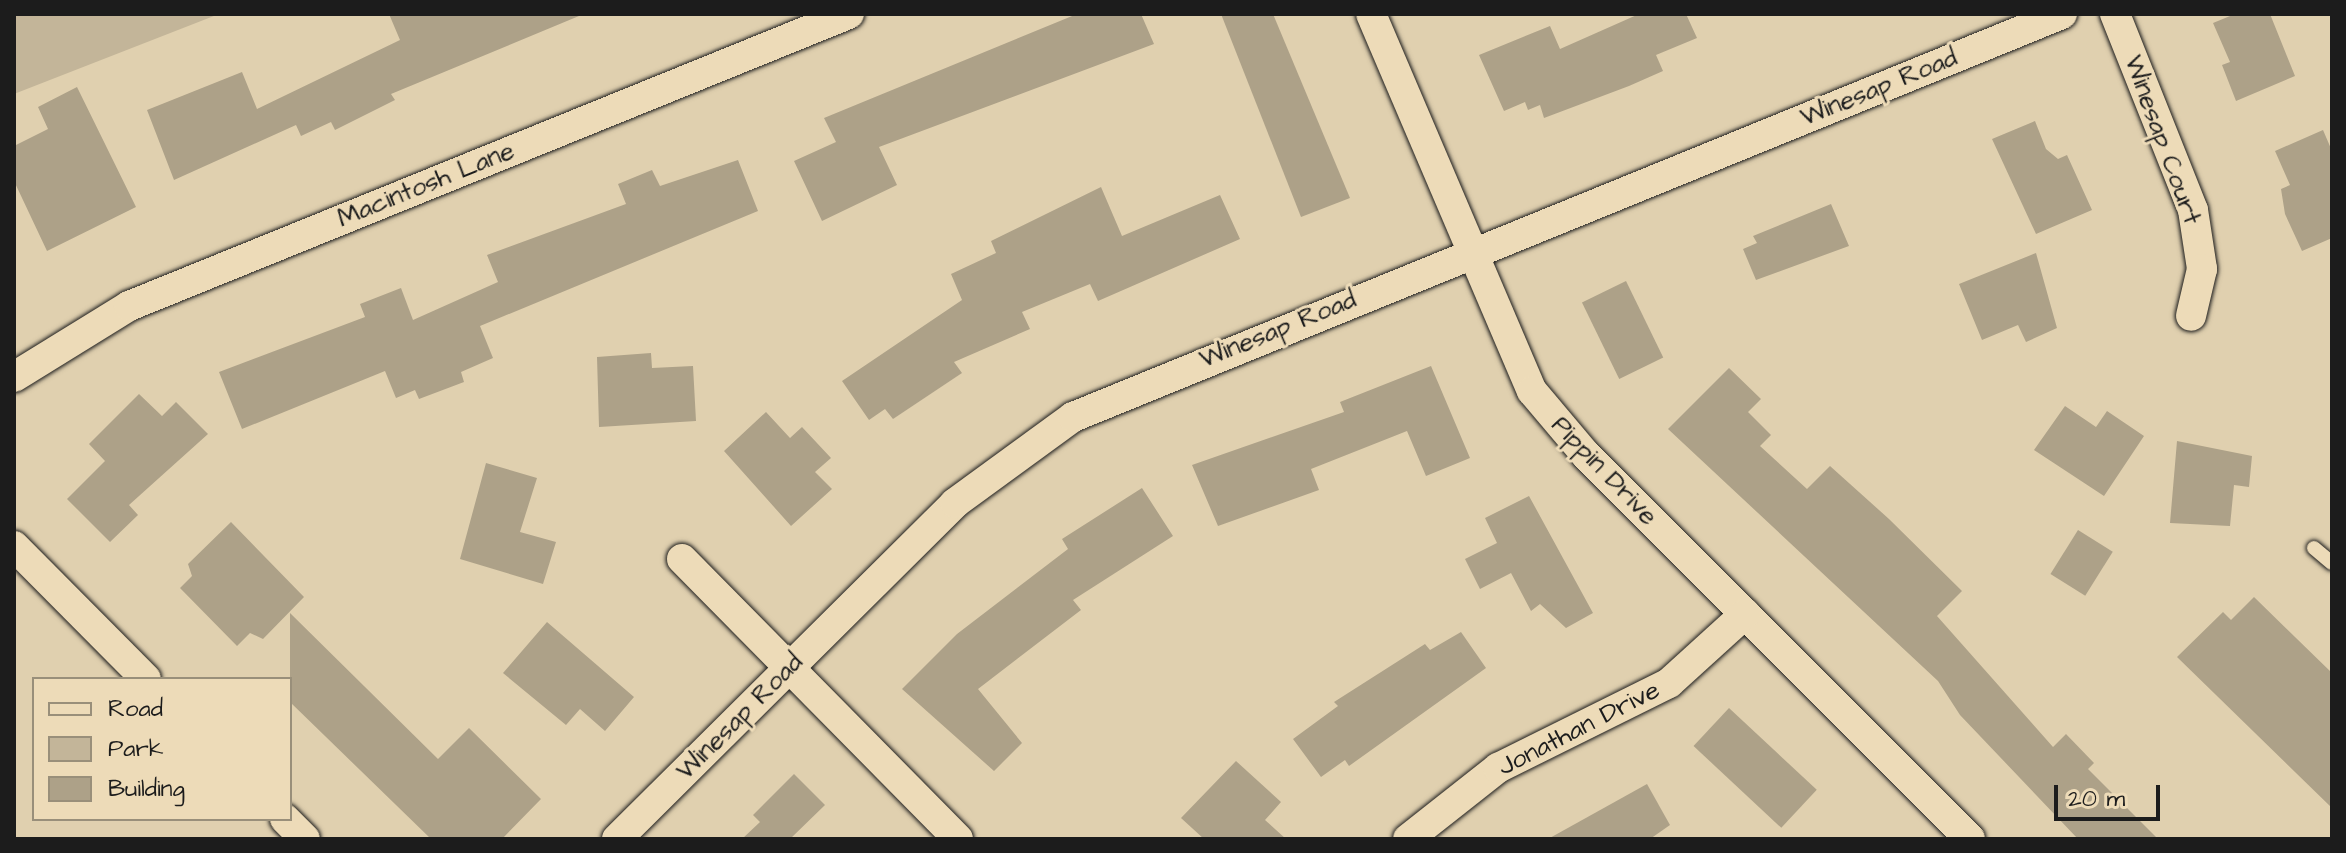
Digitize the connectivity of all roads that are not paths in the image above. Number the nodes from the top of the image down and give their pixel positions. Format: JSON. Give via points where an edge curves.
{"nodes":[{"id":1,"x":849,"y":14,"type":"edge"},
{"id":2,"x":1371,"y":14,"type":"edge"},
{"id":3,"x":2062,"y":14,"type":"edge"},
{"id":4,"x":2115,"y":14,"type":"edge"},
{"id":5,"x":1471,"y":252,"type":"junction"},
{"id":6,"x":2191,"y":316,"type":"dead end"},
{"id":7,"x":14,"y":377,"type":"edge"},
{"id":8,"x":14,"y":546,"type":"edge"},
{"id":9,"x":2314,"y":548,"type":"dead end"},
{"id":10,"x":682,"y":559,"type":"dead end"},
{"id":11,"x":2332,"y":563,"type":"edge"},
{"id":12,"x":1745,"y":614,"type":"junction"},
{"id":13,"x":787,"y":670,"type":"junction"},
{"id":14,"x":144,"y":677,"type":"edge"},
{"id":15,"x":287,"y":821,"type":"edge"},
{"id":16,"x":305,"y":839,"type":"edge"},
{"id":17,"x":617,"y":839,"type":"edge"},
{"id":18,"x":958,"y":839,"type":"edge"},
{"id":19,"x":1408,"y":839,"type":"edge"},
{"id":20,"x":1970,"y":839,"type":"edge"}],
"edges":[{"from":1,"to":7,"type":"street","name":"Macintosh Lane","via":[[129,306]]},
{"from":2,"to":5,"type":"street","name":"Pippin Drive"},
{"from":3,"to":5,"type":"street","name":"Winesap Road"},
{"from":4,"to":6,"type":"street","name":"Winesap Court","via":[[2193,210],[2202,269]]},
{"from":5,"to":12,"type":"street","name":"Pippin Drive","via":[[1513,359],[1548,412]]},
{"from":5,"to":13,"type":"street","name":"Winesap Road","via":[[1073,417],[955,503]]},
{"from":8,"to":14,"type":"street"},
{"from":9,"to":11,"type":"lane"},
{"from":10,"to":13,"type":"street"},
{"from":12,"to":19,"type":"street","name":"Jonathan Drive","via":[[1669,683],[1498,768]]},
{"from":12,"to":20,"type":"street","name":"Pippin Drive"},
{"from":13,"to":17,"type":"street","name":"Winesap Road"},
{"from":13,"to":18,"type":"street"},
{"from":15,"to":16,"type":"street"}]}
